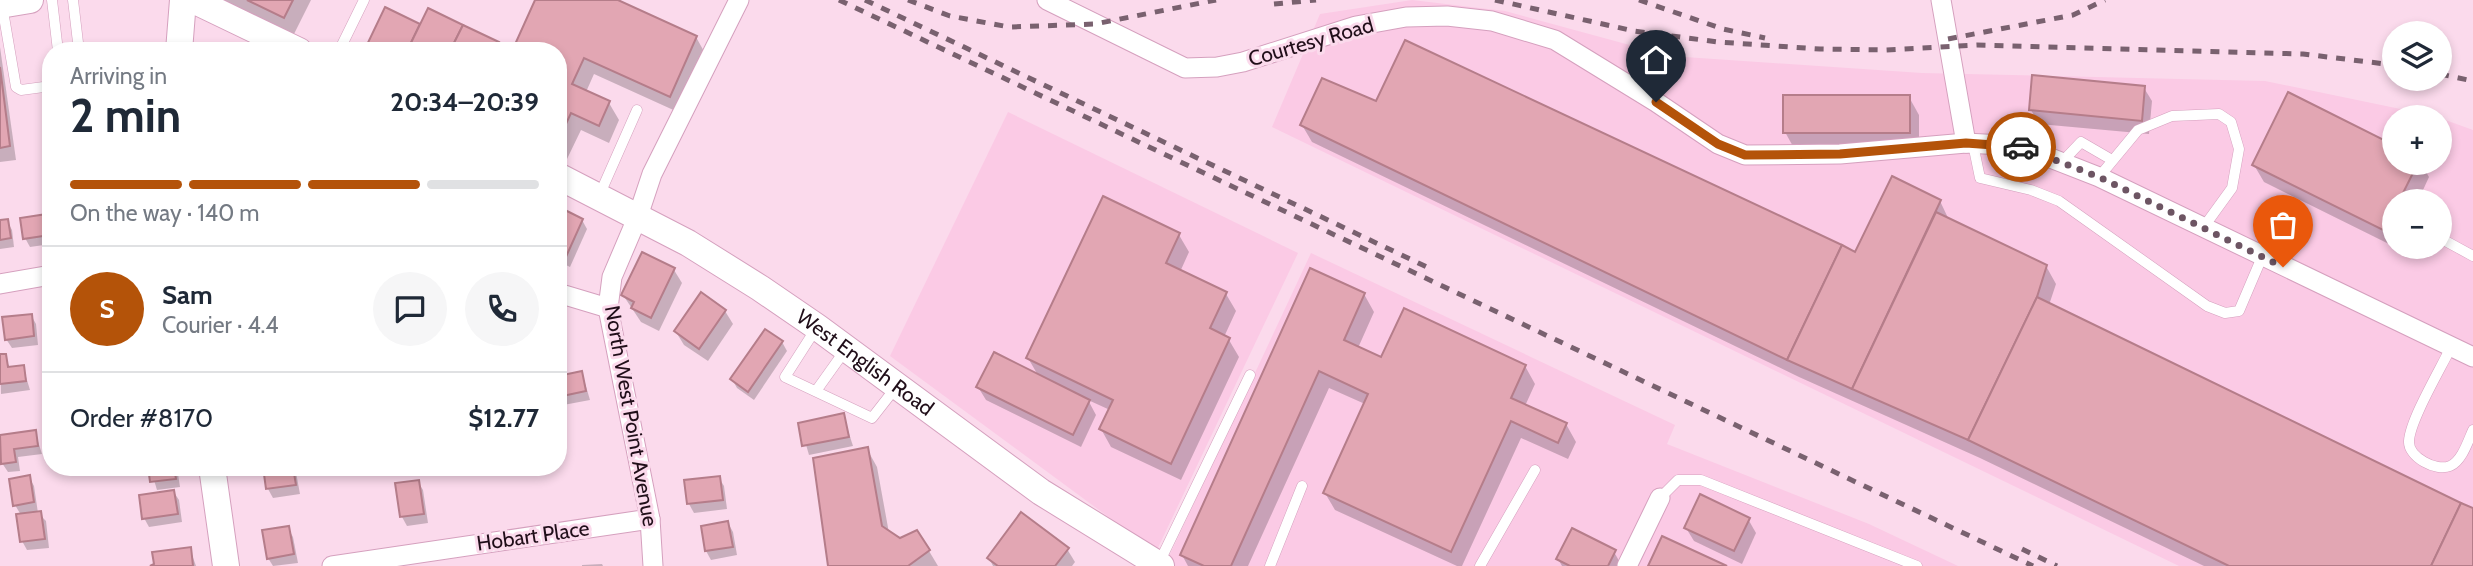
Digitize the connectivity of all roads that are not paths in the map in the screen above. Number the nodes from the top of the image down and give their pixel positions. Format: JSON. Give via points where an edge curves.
{"nodes":[{"id":1,"x":52,"y":0,"type":"edge"},
{"id":2,"x":73,"y":0,"type":"edge"},
{"id":3,"x":183,"y":0,"type":"edge"},
{"id":4,"x":193,"y":0,"type":"edge"},
{"id":5,"x":364,"y":0,"type":"edge"},
{"id":6,"x":739,"y":0,"type":"edge"},
{"id":7,"x":1047,"y":0,"type":"edge"},
{"id":8,"x":1941,"y":0,"type":"edge"},
{"id":9,"x":12,"y":2,"type":"edge"},
{"id":10,"x":1072,"y":5,"type":"edge"},
{"id":11,"x":57,"y":42,"type":"edge"},
{"id":12,"x":78,"y":42,"type":"edge"},
{"id":13,"x":177,"y":42,"type":"edge"},
{"id":14,"x":280,"y":42,"type":"edge"},
{"id":15,"x":343,"y":42,"type":"edge"},
{"id":16,"x":42,"y":87,"type":"edge"},
{"id":17,"x":638,"y":110,"type":"dead end"},
{"id":18,"x":1970,"y":143,"type":"junction"},
{"id":19,"x":2112,"y":160,"type":"junction"},
{"id":20,"x":2062,"y":162,"type":"junction"},
{"id":21,"x":2099,"y":177,"type":"junction"},
{"id":22,"x":567,"y":180,"type":"edge"},
{"id":23,"x":599,"y":196,"type":"junction"},
{"id":24,"x":638,"y":216,"type":"junction"},
{"id":25,"x":2203,"y":228,"type":"junction"},
{"id":26,"x":2452,"y":245,"type":"edge"},
{"id":27,"x":2473,"y":256,"type":"edge"},
{"id":28,"x":2262,"y":257,"type":"junction"},
{"id":29,"x":42,"y":277,"type":"edge"},
{"id":30,"x":0,"y":284,"type":"edge"},
{"id":31,"x":567,"y":296,"type":"edge"},
{"id":32,"x":608,"y":308,"type":"junction"},
{"id":33,"x":817,"y":327,"type":"junction"},
{"id":34,"x":2451,"y":347,"type":"junction"},
{"id":35,"x":846,"y":348,"type":"junction"},
{"id":36,"x":2473,"y":357,"type":"edge"},
{"id":37,"x":1250,"y":374,"type":"dead end"},
{"id":38,"x":897,"y":386,"type":"junction"},
{"id":39,"x":816,"y":391,"type":"junction"},
{"id":40,"x":2473,"y":430,"type":"edge"},
{"id":41,"x":1535,"y":470,"type":"dead end"},
{"id":42,"x":213,"y":476,"type":"edge"},
{"id":43,"x":1302,"y":486,"type":"dead end"},
{"id":44,"x":1660,"y":498,"type":"joint"},
{"id":45,"x":650,"y":519,"type":"junction"},
{"id":46,"x":1150,"y":563,"type":"edge"},
{"id":47,"x":226,"y":566,"type":"edge"},
{"id":48,"x":332,"y":566,"type":"edge"},
{"id":49,"x":653,"y":566,"type":"edge"},
{"id":50,"x":1270,"y":566,"type":"edge"},
{"id":51,"x":1480,"y":566,"type":"edge"},
{"id":52,"x":1627,"y":566,"type":"edge"},
{"id":53,"x":1917,"y":566,"type":"edge"}],
"edges":[{"from":1,"to":11,"type":"lane"},
{"from":2,"to":12,"type":"lane"},
{"from":3,"to":13,"type":"main road"},
{"from":4,"to":14,"type":"main road"},
{"from":5,"to":15,"type":"lane"},
{"from":6,"to":24,"type":"street","name":"North West Point Avenue","via":[[652,174]]},
{"from":7,"to":10,"type":"street","name":"Courtesy Road"},
{"from":8,"to":18,"type":"street"},
{"from":9,"to":16,"type":"lane","via":[[16,87]]},
{"from":10,"to":18,"type":"street","name":"Courtesy Road","via":[[1185,68],[1243,62],[1356,26],[1406,17],[1492,21],[1555,40],[1718,144],[1745,155],[1840,154]]},
{"from":17,"to":23,"type":"lane"},
{"from":18,"to":20,"type":"street","name":"Courtesy Road","via":[[2020,146]]},
{"from":18,"to":28,"type":"lane","via":[[1980,178],[2059,201],[2207,306],[2225,313],[2239,311]]},
{"from":19,"to":20,"type":"lane","via":[[2081,142]]},
{"from":19,"to":21,"type":"lane"},
{"from":19,"to":25,"type":"lane","via":[[2137,130],[2151,123],[2196,113],[2219,114],[2231,122],[2239,149],[2232,188]]},
{"from":20,"to":21,"type":"street","name":"Courtesy Road"},
{"from":21,"to":25,"type":"street","name":"Courtesy Road"},
{"from":22,"to":23,"type":"main road","name":"West English Road"},
{"from":23,"to":24,"type":"main road","name":"West English Road"},
{"from":24,"to":32,"type":"street","name":"North West Point Avenue","via":[[612,277]]},
{"from":24,"to":33,"type":"main road","name":"West English Road"},
{"from":25,"to":28,"type":"street","name":"Courtesy Road"},
{"from":26,"to":27,"type":"lane"},
{"from":28,"to":34,"type":"street","name":"Courtesy Road"},
{"from":29,"to":30,"type":"street"},
{"from":31,"to":32,"type":"street"},
{"from":32,"to":45,"type":"street","name":"North West Point Avenue"},
{"from":33,"to":35,"type":"main road","name":"West English Road"},
{"from":33,"to":39,"type":"lane","via":[[785,377]]},
{"from":34,"to":36,"type":"street","name":"Courtesy Road"},
{"from":34,"to":40,"type":"lane","via":[[2409,442],[2411,451],[2420,460],[2450,466]]},
{"from":35,"to":38,"type":"main road","name":"West English Road"},
{"from":35,"to":39,"type":"lane"},
{"from":37,"to":46,"type":"lane"},
{"from":38,"to":39,"type":"lane","via":[[872,418]]},
{"from":38,"to":46,"type":"main road","name":"West English Road","via":[[1041,492]]},
{"from":41,"to":51,"type":"lane"},
{"from":42,"to":47,"type":"main road"},
{"from":43,"to":50,"type":"lane"},
{"from":44,"to":52,"type":"street"},
{"from":44,"to":53,"type":"lane","via":[[1678,480],[1701,480]]},
{"from":45,"to":48,"type":"street","name":"Hobart Place"},
{"from":45,"to":49,"type":"street","name":"North West Point Avenue"}]}
